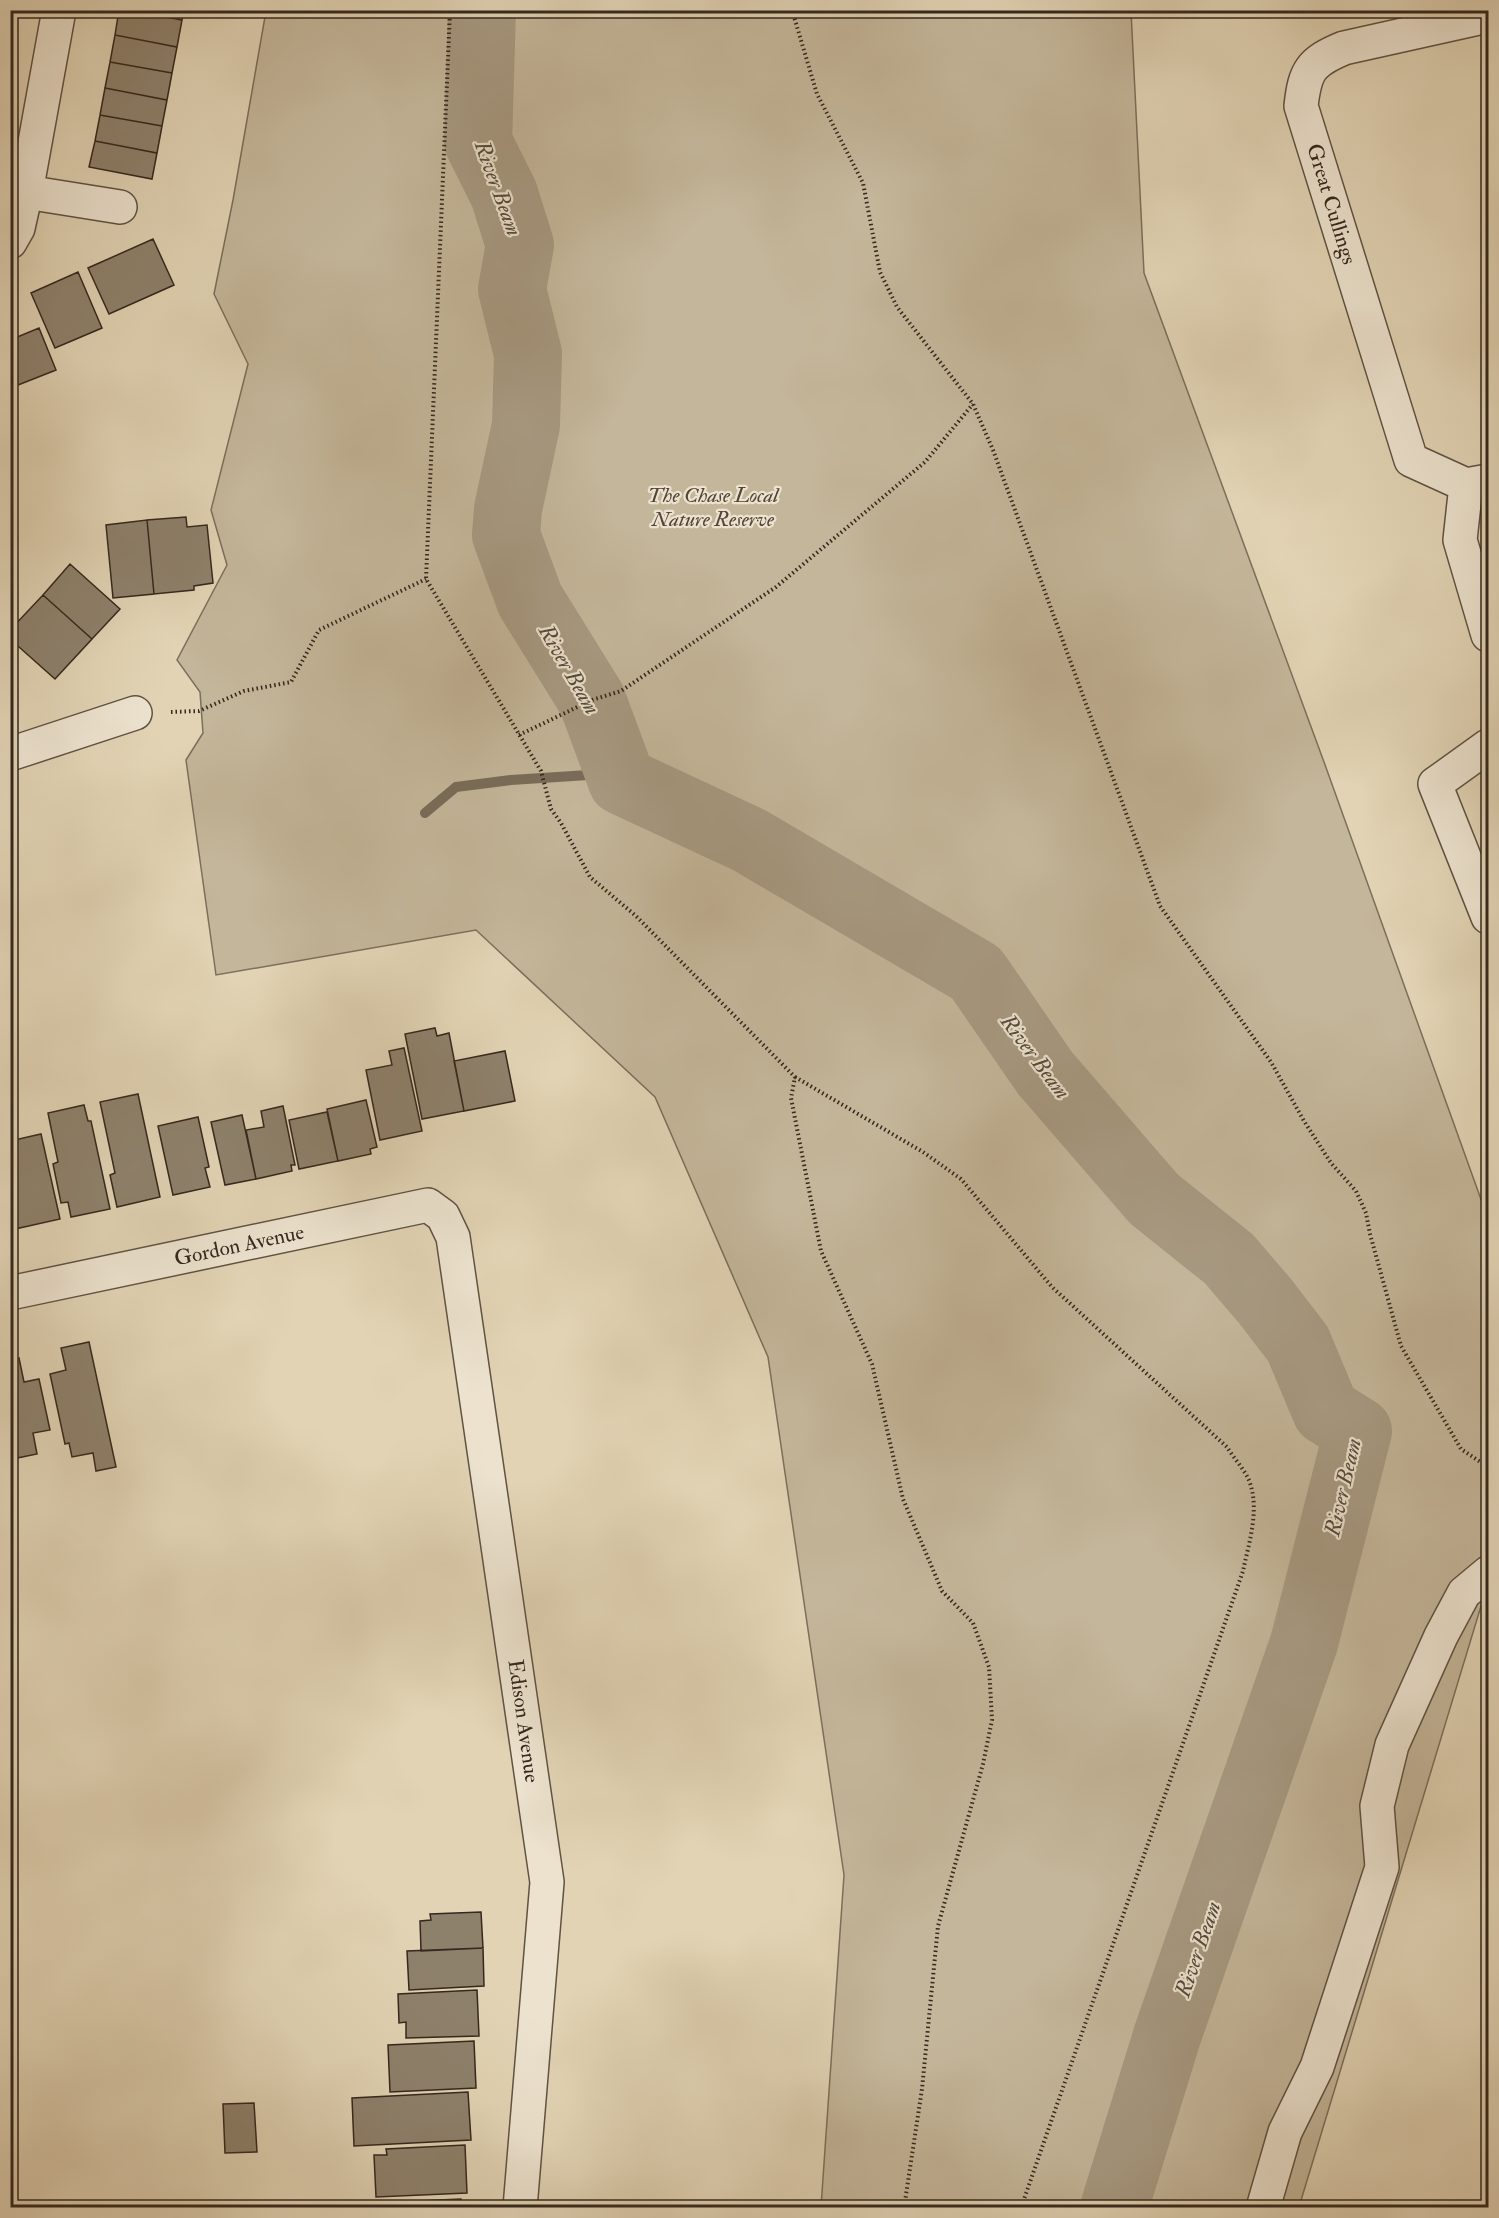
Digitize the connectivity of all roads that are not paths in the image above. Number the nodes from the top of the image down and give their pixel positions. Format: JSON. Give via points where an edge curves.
{"nodes":[{"id":1,"x":59,"y":10,"type":"edge"},
{"id":2,"x":1488,"y":16,"type":"edge"},
{"id":3,"x":26,"y":192,"type":"junction"},
{"id":4,"x":120,"y":207,"type":"dead end"},
{"id":5,"x":10,"y":242,"type":"edge"},
{"id":6,"x":1477,"y":483,"type":"edge"},
{"id":7,"x":1488,"y":635,"type":"edge"},
{"id":8,"x":135,"y":713,"type":"road end"},
{"id":9,"x":1488,"y":746,"type":"edge"},
{"id":10,"x":10,"y":754,"type":"edge"},
{"id":11,"x":1488,"y":917,"type":"edge"},
{"id":12,"x":453,"y":1237,"type":"joint"},
{"id":13,"x":10,"y":1293,"type":"edge"},
{"id":14,"x":1488,"y":1573,"type":"edge"},
{"id":15,"x":520,"y":2208,"type":"edge"},
{"id":16,"x":1263,"y":2208,"type":"edge"}],
"edges":[{"from":1,"to":3,"type":"street"},
{"from":2,"to":6,"type":"street","name":"Great Cullings","via":[[1326,55],[1304,82],[1301,106],[1412,460]]},
{"from":3,"to":4,"type":"street"},
{"from":3,"to":5,"type":"street","via":[[18,228]]},
{"from":6,"to":7,"type":"street","name":"Great Cullings","via":[[1460,540]]},
{"from":8,"to":10,"type":"street"},
{"from":9,"to":11,"type":"street","via":[[1435,784]]},
{"from":12,"to":13,"type":"street","name":"Gordon Avenue","via":[[442,1216],[428,1205]]},
{"from":12,"to":15,"type":"street","name":"Edison Avenue","via":[[547,1882]]},
{"from":14,"to":16,"type":"street","via":[[1464,1593],[1392,1745],[1377,1806],[1382,1867],[1317,2067],[1285,2132]]}]}
